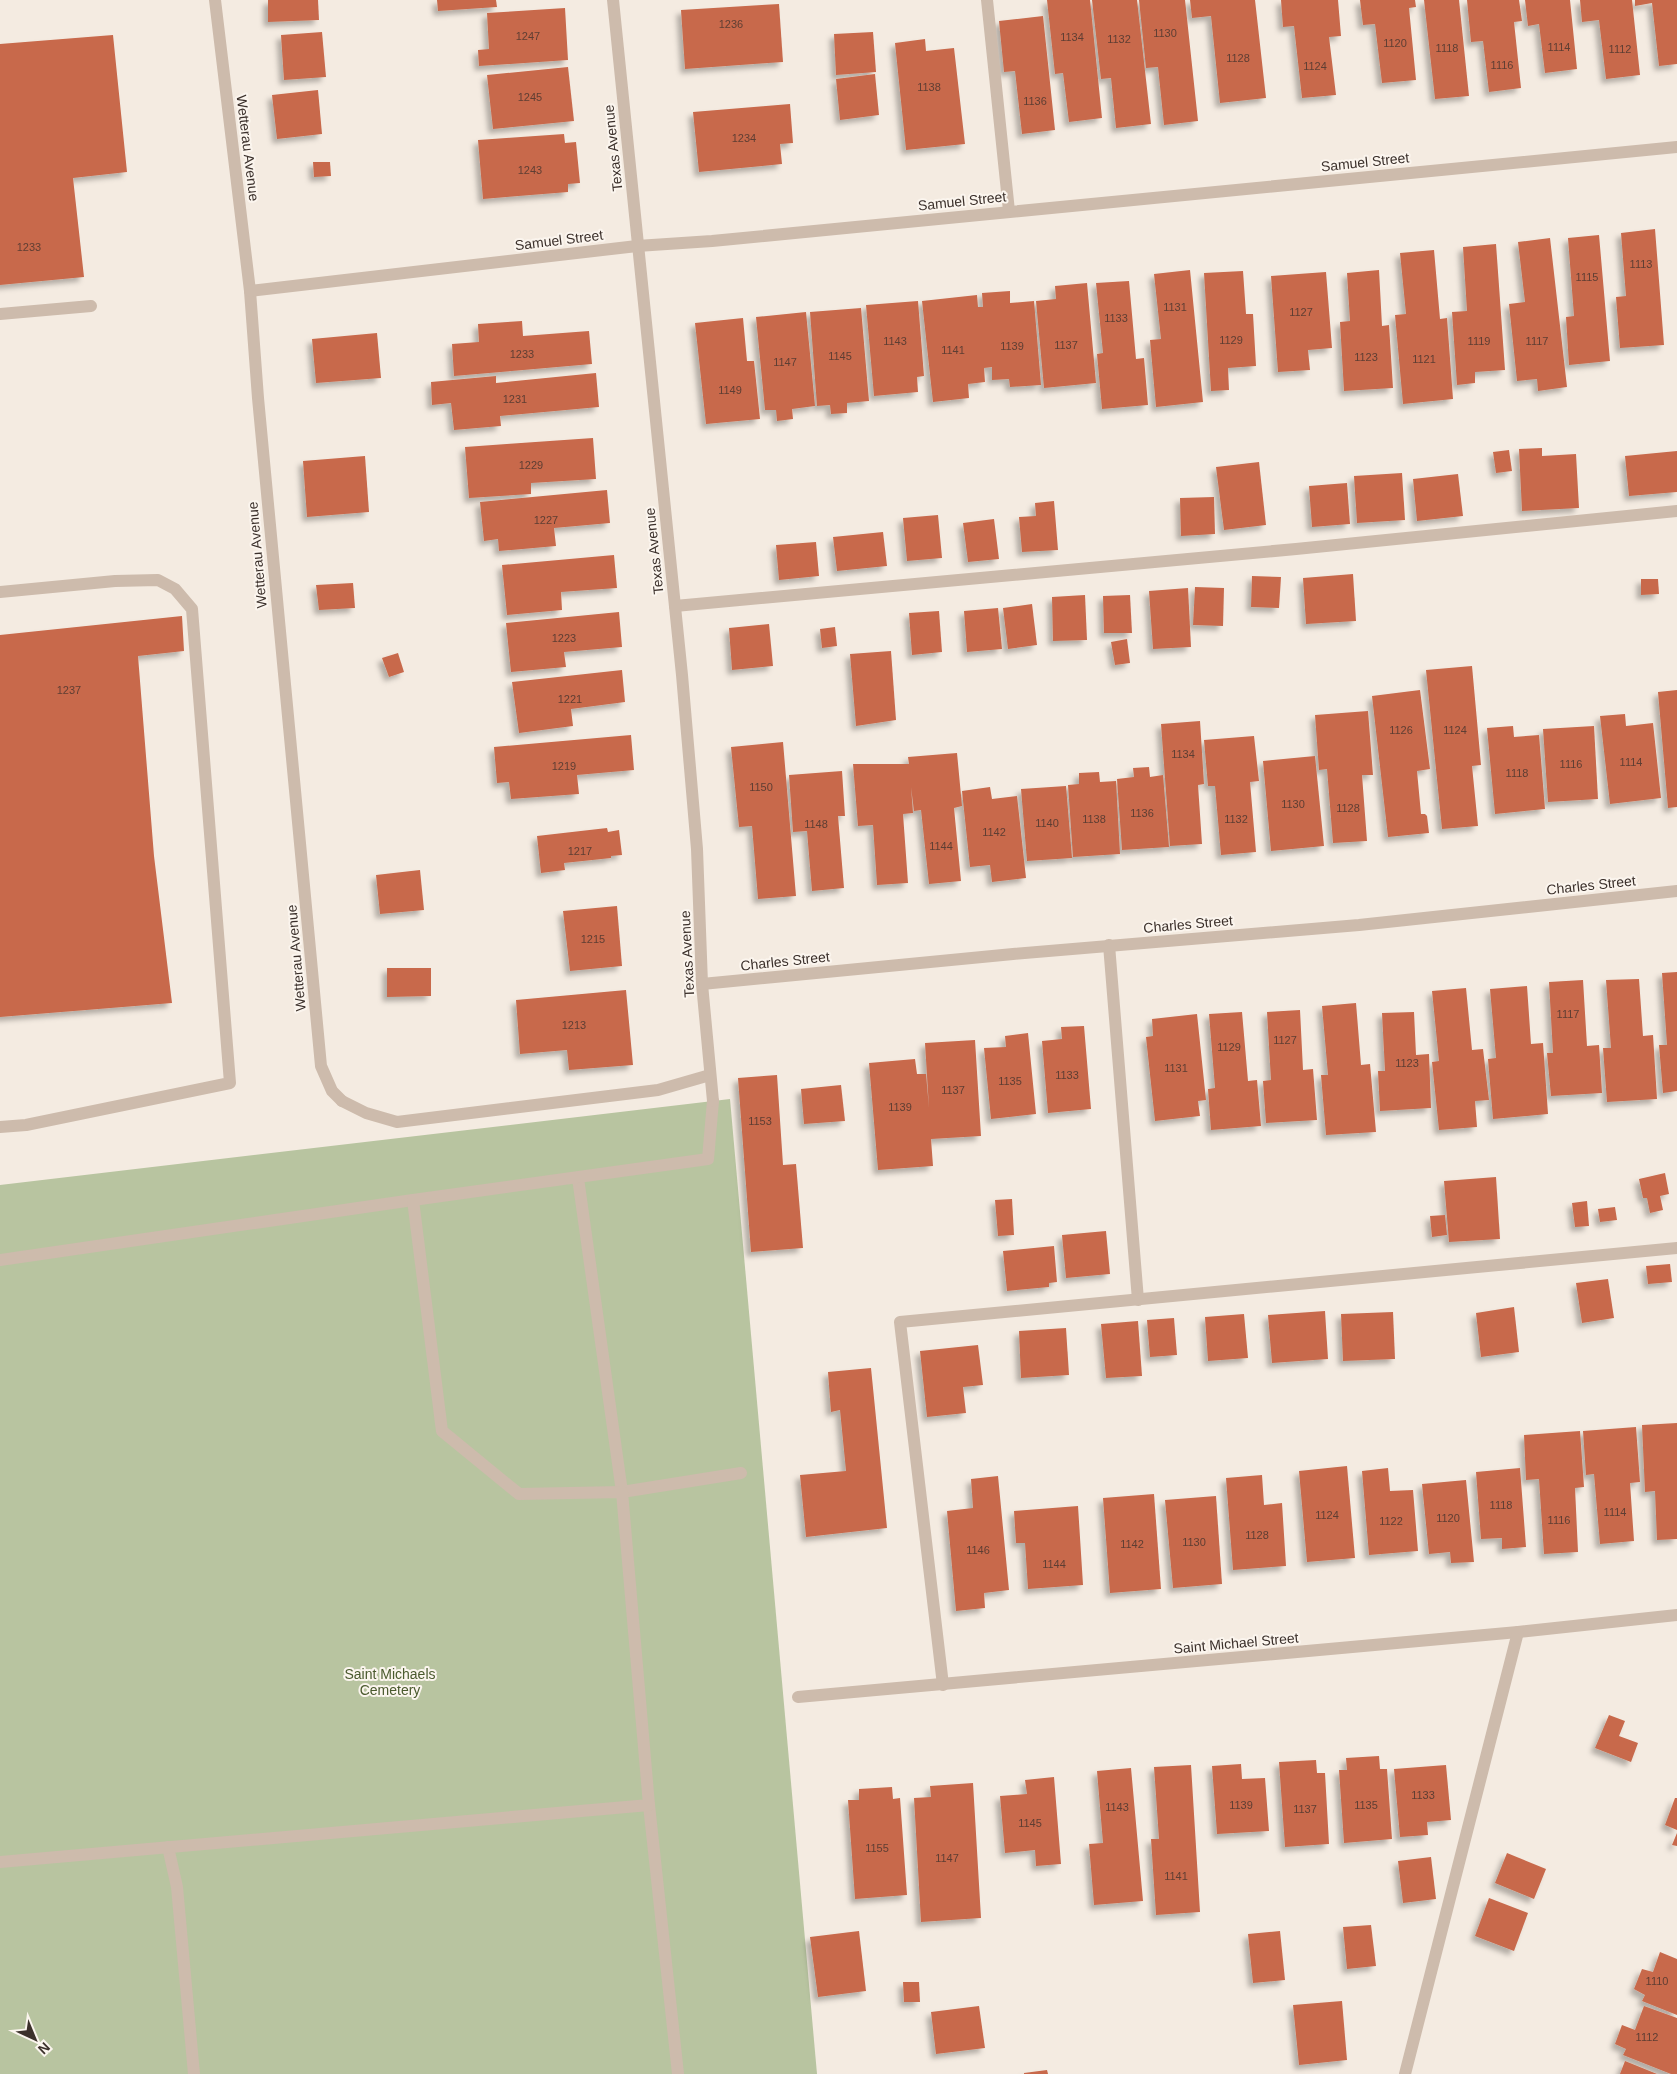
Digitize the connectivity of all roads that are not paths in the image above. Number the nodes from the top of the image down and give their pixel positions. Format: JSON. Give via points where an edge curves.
{"nodes":[{"id":1,"x":215,"y":0,"type":"edge"},
{"id":2,"x":613,"y":0,"type":"edge"},
{"id":3,"x":987,"y":0,"type":"edge"},
{"id":4,"x":1677,"y":146,"type":"edge"},
{"id":5,"x":1009,"y":211,"type":"junction"},
{"id":6,"x":637,"y":246,"type":"junction"},
{"id":7,"x":250,"y":291,"type":"junction"},
{"id":8,"x":91,"y":306,"type":"dead end"},
{"id":9,"x":0,"y":314,"type":"edge"},
{"id":10,"x":1677,"y":511,"type":"edge"},
{"id":11,"x":0,"y":592,"type":"edge"},
{"id":12,"x":675,"y":606,"type":"junction"},
{"id":13,"x":1677,"y":891,"type":"edge"},
{"id":14,"x":1109,"y":945,"type":"junction"},
{"id":15,"x":702,"y":984,"type":"junction"},
{"id":16,"x":710,"y":1075,"type":"junction"},
{"id":17,"x":0,"y":1127,"type":"edge"},
{"id":18,"x":578,"y":1178,"type":"junction"},
{"id":19,"x":413,"y":1200,"type":"junction"},
{"id":20,"x":1677,"y":1248,"type":"edge"},
{"id":21,"x":0,"y":1260,"type":"edge"},
{"id":22,"x":1138,"y":1300,"type":"junction"},
{"id":23,"x":741,"y":1473,"type":"dead end"},
{"id":24,"x":622,"y":1492,"type":"junction"},
{"id":25,"x":1677,"y":1615,"type":"edge"},
{"id":26,"x":1518,"y":1632,"type":"junction"},
{"id":27,"x":943,"y":1685,"type":"junction"},
{"id":28,"x":798,"y":1697,"type":"dead end"},
{"id":29,"x":648,"y":1805,"type":"junction"},
{"id":30,"x":168,"y":1847,"type":"junction"},
{"id":31,"x":0,"y":1862,"type":"edge"},
{"id":32,"x":194,"y":2074,"type":"edge"},
{"id":33,"x":678,"y":2074,"type":"edge"},
{"id":34,"x":1405,"y":2074,"type":"edge"}],
"edges":[{"from":1,"to":7,"type":"street","name":"Wetterau Avenue"},
{"from":2,"to":6,"type":"street","name":"Texas Avenue"},
{"from":3,"to":5,"type":"street"},
{"from":4,"to":5,"type":"street","name":"Samuel Street"},
{"from":5,"to":6,"type":"street","name":"Samuel Street"},
{"from":6,"to":7,"type":"street","name":"Samuel Street"},
{"from":6,"to":12,"type":"street","name":"Texas Avenue"},
{"from":7,"to":16,"type":"street","name":"Wetterau Avenue","via":[[321,1066],[332,1091],[342,1101],[366,1113],[397,1122],[658,1090]]},
{"from":8,"to":9,"type":"street"},
{"from":10,"to":12,"type":"street"},
{"from":11,"to":17,"type":"street","via":[[115,580],[158,580],[175,589],[192,609],[230,1083],[26,1125]]},
{"from":12,"to":15,"type":"street","name":"Texas Avenue","via":[[697,849]]},
{"from":13,"to":14,"type":"street","name":"Charles Street","via":[[1359,924]]},
{"from":14,"to":15,"type":"street","name":"Charles Street"},
{"from":14,"to":22,"type":"street"},
{"from":15,"to":16,"type":"street","name":"Texas Avenue"},
{"from":16,"to":18,"type":"street","name":"Texas Avenue","via":[[713,1101],[708,1159]]},
{"from":18,"to":19,"type":"street"},
{"from":18,"to":24,"type":"street"},
{"from":19,"to":21,"type":"street"},
{"from":19,"to":24,"type":"street","via":[[442,1431],[518,1494]]},
{"from":20,"to":22,"type":"street"},
{"from":22,"to":27,"type":"street","via":[[900,1322]]},
{"from":23,"to":24,"type":"street"},
{"from":24,"to":29,"type":"street"},
{"from":25,"to":26,"type":"street","name":"Saint Michael Street"},
{"from":26,"to":27,"type":"street","name":"Saint Michael Street"},
{"from":26,"to":34,"type":"street"},
{"from":27,"to":28,"type":"street","name":"Saint Michael Street"},
{"from":29,"to":30,"type":"street"},
{"from":29,"to":33,"type":"street"},
{"from":30,"to":31,"type":"street"},
{"from":30,"to":32,"type":"street","via":[[177,1886]]}]}
